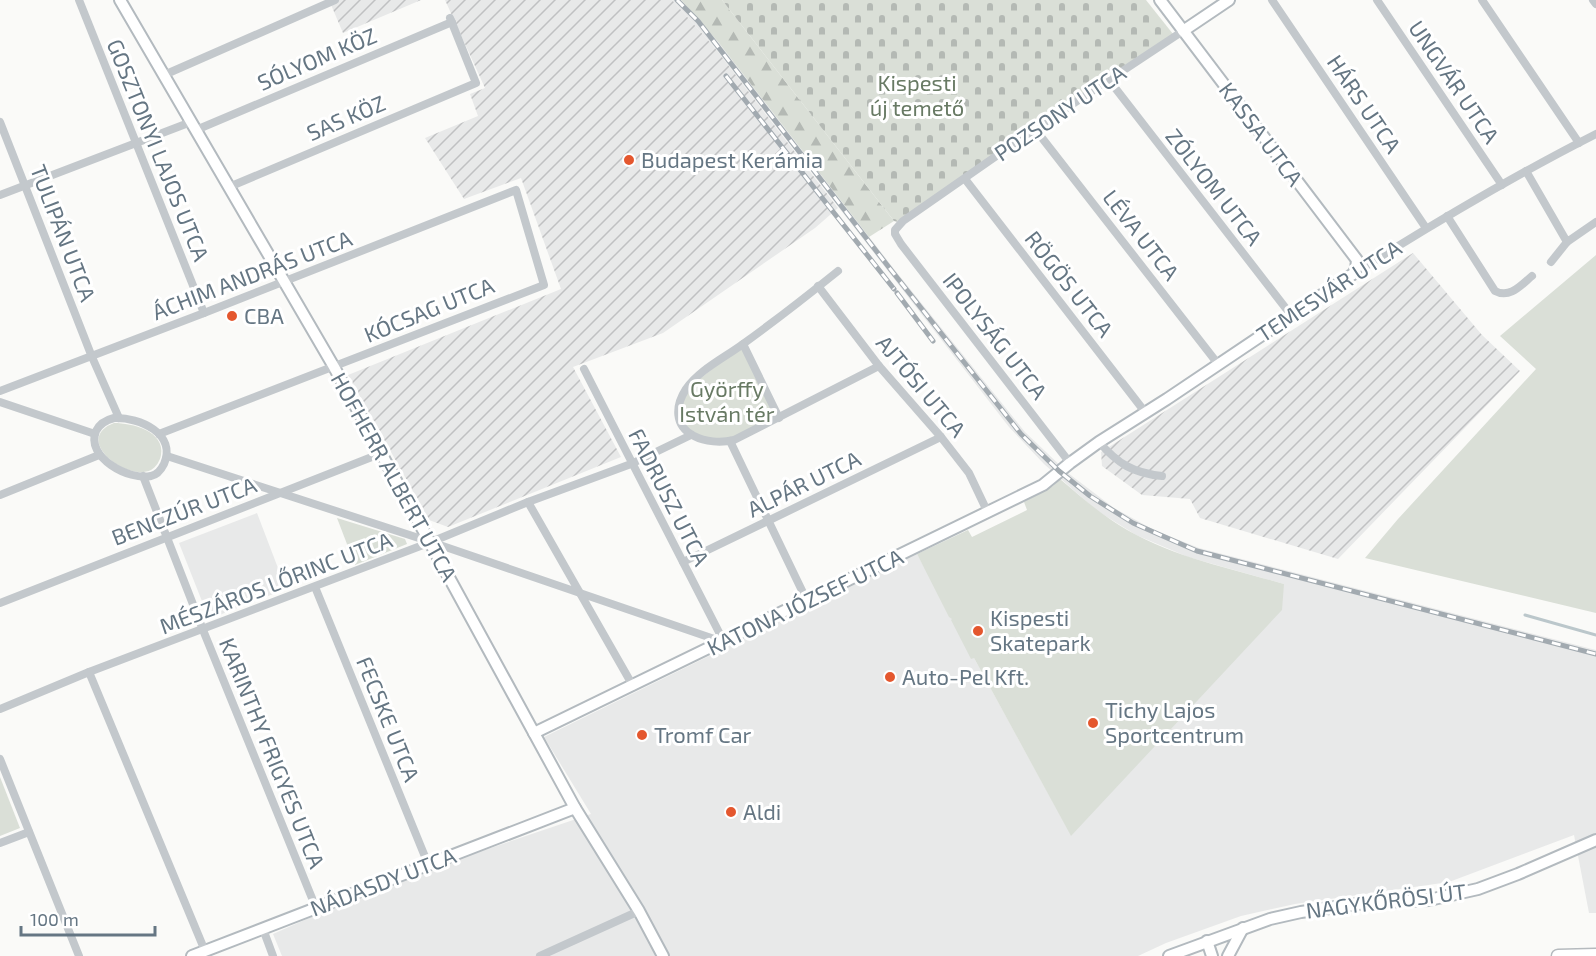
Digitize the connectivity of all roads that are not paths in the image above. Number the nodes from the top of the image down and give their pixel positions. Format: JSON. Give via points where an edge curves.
{"nodes":[{"id":1,"x":79,"y":0,"type":"edge"},
{"id":2,"x":120,"y":0,"type":"edge"},
{"id":3,"x":334,"y":0,"type":"edge"},
{"id":4,"x":1160,"y":0,"type":"edge"},
{"id":5,"x":1229,"y":0,"type":"edge"},
{"id":6,"x":1272,"y":0,"type":"edge"},
{"id":7,"x":1377,"y":0,"type":"edge"},
{"id":8,"x":1482,"y":0,"type":"edge"},
{"id":9,"x":1593,"y":0,"type":"edge"},
{"id":10,"x":1596,"y":4,"type":"edge"},
{"id":11,"x":451,"y":20,"type":"joint"},
{"id":12,"x":1183,"y":31,"type":"junction"},
{"id":13,"x":164,"y":75,"type":"junction"},
{"id":14,"x":1109,"y":80,"type":"junction"},
{"id":15,"x":0,"y":122,"type":"edge"},
{"id":16,"x":194,"y":126,"type":"junction"},
{"id":17,"x":1035,"y":129,"type":"junction"},
{"id":18,"x":1596,"y":134,"type":"edge"},
{"id":19,"x":136,"y":143,"type":"junction"},
{"id":20,"x":1579,"y":143,"type":"junction"},
{"id":21,"x":1526,"y":171,"type":"junction"},
{"id":22,"x":965,"y":179,"type":"junction"},
{"id":23,"x":1502,"y":185,"type":"junction"},
{"id":24,"x":26,"y":186,"type":"junction"},
{"id":25,"x":230,"y":187,"type":"junction"},
{"id":26,"x":0,"y":195,"type":"edge"},
{"id":27,"x":1447,"y":216,"type":"junction"},
{"id":28,"x":1596,"y":222,"type":"edge"},
{"id":29,"x":1426,"y":228,"type":"junction"},
{"id":30,"x":895,"y":230,"type":"joint"},
{"id":31,"x":1567,"y":242,"type":"junction"},
{"id":32,"x":1551,"y":262,"type":"dead end"},
{"id":33,"x":1356,"y":269,"type":"junction"},
{"id":34,"x":838,"y":271,"type":"dead end"},
{"id":35,"x":1533,"y":276,"type":"dead end"},
{"id":36,"x":284,"y":281,"type":"junction"},
{"id":37,"x":544,"y":285,"type":"joint"},
{"id":38,"x":818,"y":286,"type":"junction"},
{"id":39,"x":204,"y":313,"type":"junction"},
{"id":40,"x":1291,"y":315,"type":"junction"},
{"id":41,"x":743,"y":344,"type":"junction"},
{"id":42,"x":92,"y":357,"type":"junction"},
{"id":43,"x":1218,"y":364,"type":"junction"},
{"id":44,"x":879,"y":366,"type":"junction"},
{"id":45,"x":334,"y":367,"type":"junction"},
{"id":46,"x":584,"y":369,"type":"dead end"},
{"id":47,"x":0,"y":391,"type":"edge"},
{"id":48,"x":0,"y":402,"type":"edge"},
{"id":49,"x":1145,"y":412,"type":"junction"},
{"id":50,"x":119,"y":418,"type":"junction"},
{"id":51,"x":779,"y":418,"type":"junction"},
{"id":52,"x":95,"y":434,"type":"junction"},
{"id":53,"x":159,"y":434,"type":"junction"},
{"id":54,"x":691,"y":435,"type":"junction"},
{"id":55,"x":941,"y":437,"type":"junction"},
{"id":56,"x":730,"y":441,"type":"junction"},
{"id":57,"x":1099,"y":442,"type":"junction"},
{"id":58,"x":382,"y":453,"type":"junction"},
{"id":59,"x":99,"y":455,"type":"junction"},
{"id":60,"x":167,"y":456,"type":"junction"},
{"id":61,"x":1070,"y":462,"type":"junction"},
{"id":62,"x":631,"y":464,"type":"junction"},
{"id":63,"x":143,"y":476,"type":"junction"},
{"id":64,"x":1162,"y":476,"type":"dead end"},
{"id":65,"x":280,"y":493,"type":"junction"},
{"id":66,"x":0,"y":495,"type":"edge"},
{"id":67,"x":528,"y":502,"type":"junction"},
{"id":68,"x":988,"y":513,"type":"junction"},
{"id":69,"x":770,"y":522,"type":"junction"},
{"id":70,"x":167,"y":539,"type":"junction"},
{"id":71,"x":431,"y":542,"type":"junction"},
{"id":72,"x":683,"y":562,"type":"junction"},
{"id":73,"x":315,"y":587,"type":"junction"},
{"id":74,"x":579,"y":592,"type":"junction"},
{"id":75,"x":807,"y":601,"type":"junction"},
{"id":76,"x":0,"y":603,"type":"edge"},
{"id":77,"x":203,"y":630,"type":"junction"},
{"id":78,"x":724,"y":642,"type":"junction"},
{"id":79,"x":89,"y":672,"type":"junction"},
{"id":80,"x":633,"y":686,"type":"junction"},
{"id":81,"x":0,"y":709,"type":"edge"},
{"id":82,"x":534,"y":733,"type":"junction"},
{"id":83,"x":0,"y":759,"type":"edge"},
{"id":84,"x":574,"y":808,"type":"junction"},
{"id":85,"x":29,"y":832,"type":"junction"},
{"id":86,"x":1596,"y":840,"type":"edge"},
{"id":87,"x":0,"y":843,"type":"edge"},
{"id":88,"x":428,"y":864,"type":"junction"},
{"id":89,"x":316,"y":908,"type":"junction"},
{"id":90,"x":639,"y":911,"type":"junction"},
{"id":91,"x":1243,"y":928,"type":"junction"},
{"id":92,"x":263,"y":929,"type":"junction"},
{"id":93,"x":1207,"y":941,"type":"junction"},
{"id":94,"x":205,"y":951,"type":"junction"},
{"id":95,"x":1596,"y":955,"type":"edge"},
{"id":96,"x":79,"y":956,"type":"edge"},
{"id":97,"x":192,"y":956,"type":"edge"},
{"id":98,"x":273,"y":956,"type":"edge"},
{"id":99,"x":540,"y":956,"type":"edge"},
{"id":100,"x":663,"y":956,"type":"edge"},
{"id":101,"x":1169,"y":956,"type":"edge"},
{"id":102,"x":1212,"y":956,"type":"edge"},
{"id":103,"x":1228,"y":956,"type":"edge"},
{"id":104,"x":1558,"y":956,"type":"edge"}],
"edges":[{"from":1,"to":19,"type":"street","name":"GOSZTONYI LAJOS UTCA"},
{"from":2,"to":13,"type":"street","name":"HOFHERR ALBERT UTCA"},
{"from":3,"to":13,"type":"street"},
{"from":4,"to":12,"type":"street","name":"KASSA UTCA"},
{"from":5,"to":12,"type":"street","name":"POZSONY UTCA"},
{"from":6,"to":29,"type":"street","name":"HÁRS UTCA"},
{"from":7,"to":23,"type":"street","name":"UNGVÁR UTCA"},
{"from":8,"to":20,"type":"street"},
{"from":9,"to":10,"type":"street"},
{"from":11,"to":16,"type":"street","name":"SÓLYOM KÖZ"},
{"from":11,"to":25,"type":"street","name":"SAS KÖZ","via":[[476,83]]},
{"from":12,"to":14,"type":"street","name":"POZSONY UTCA"},
{"from":12,"to":33,"type":"street","name":"KASSA UTCA","via":[[1357,260]]},
{"from":13,"to":16,"type":"street","name":"HOFHERR ALBERT UTCA"},
{"from":14,"to":17,"type":"street","name":"POZSONY UTCA"},
{"from":14,"to":40,"type":"street","name":"ZÓLYOM UTCA"},
{"from":15,"to":24,"type":"street","name":"TULIPÁN UTCA"},
{"from":16,"to":19,"type":"street","name":"SÓLYOM KÖZ"},
{"from":16,"to":25,"type":"street","name":"HOFHERR ALBERT UTCA"},
{"from":17,"to":22,"type":"street","name":"POZSONY UTCA"},
{"from":17,"to":43,"type":"street","name":"LÉVA UTCA"},
{"from":18,"to":20,"type":"street","name":"TEMESVÁR UTCA"},
{"from":19,"to":24,"type":"street","name":"SÓLYOM KÖZ"},
{"from":19,"to":39,"type":"street","name":"GOSZTONYI LAJOS UTCA"},
{"from":20,"to":21,"type":"street","name":"TEMESVÁR UTCA"},
{"from":21,"to":23,"type":"street","name":"TEMESVÁR UTCA"},
{"from":21,"to":31,"type":"street"},
{"from":22,"to":30,"type":"street","name":"POZSONY UTCA"},
{"from":22,"to":49,"type":"street","name":"RÖGÖS UTCA"},
{"from":23,"to":27,"type":"street","name":"TEMESVÁR UTCA"},
{"from":24,"to":26,"type":"street","name":"SÓLYOM KÖZ"},
{"from":24,"to":42,"type":"street","name":"TULIPÁN UTCA"},
{"from":25,"to":36,"type":"street","name":"HOFHERR ALBERT UTCA"},
{"from":27,"to":29,"type":"street","name":"TEMESVÁR UTCA"},
{"from":27,"to":35,"type":"street","via":[[1495,291],[1508,294]]},
{"from":28,"to":31,"type":"street"},
{"from":29,"to":33,"type":"street","name":"TEMESVÁR UTCA"},
{"from":30,"to":61,"type":"street","name":"IPOLYSÁG UTCA","via":[[901,244]]},
{"from":31,"to":32,"type":"street"},
{"from":33,"to":40,"type":"street","name":"TEMESVÁR UTCA"},
{"from":34,"to":38,"type":"street"},
{"from":36,"to":37,"type":"street","name":"ÁCHIM ANDRÁS UTCA","via":[[516,190]]},
{"from":36,"to":39,"type":"street","name":"ÁCHIM ANDRÁS UTCA"},
{"from":36,"to":45,"type":"street","name":"HOFHERR ALBERT UTCA"},
{"from":37,"to":45,"type":"street","name":"KÓCSAG UTCA"},
{"from":38,"to":41,"type":"street"},
{"from":38,"to":44,"type":"street","name":"AJTÓSI UTCA"},
{"from":39,"to":42,"type":"street","name":"ÁCHIM ANDRÁS UTCA"},
{"from":40,"to":43,"type":"street","name":"TEMESVÁR UTCA"},
{"from":41,"to":51,"type":"street"},
{"from":41,"to":54,"type":"street","via":[[699,375],[685,391],[678,418]]},
{"from":42,"to":47,"type":"street","name":"ÁCHIM ANDRÁS UTCA"},
{"from":42,"to":50,"type":"street"},
{"from":43,"to":49,"type":"street","name":"TEMESVÁR UTCA"},
{"from":44,"to":51,"type":"street"},
{"from":44,"to":55,"type":"street","name":"AJTÓSI UTCA"},
{"from":45,"to":53,"type":"street","name":"KÓCSAG UTCA"},
{"from":45,"to":58,"type":"street","name":"HOFHERR ALBERT UTCA"},
{"from":46,"to":62,"type":"street","name":"FADRUSZ UTCA"},
{"from":48,"to":52,"type":"street"},
{"from":49,"to":57,"type":"street","name":"TEMESVÁR UTCA"},
{"from":50,"to":52,"type":"street","via":[[105,421]]},
{"from":50,"to":53,"type":"street","via":[[141,422]]},
{"from":51,"to":56,"type":"street"},
{"from":52,"to":59,"type":"street"},
{"from":53,"to":60,"type":"street"},
{"from":54,"to":56,"type":"street"},
{"from":54,"to":62,"type":"street","name":"MÉSZÁROS LŐRINC UTCA"},
{"from":55,"to":68,"type":"street","name":"AJTÓSI UTCA","via":[[969,473]]},
{"from":55,"to":69,"type":"street","name":"ALPÁR UTCA"},
{"from":56,"to":69,"type":"street"},
{"from":57,"to":61,"type":"street","name":"TEMESVÁR UTCA"},
{"from":57,"to":64,"type":"street","via":[[1115,460],[1144,474]]},
{"from":58,"to":65,"type":"street","name":"BENCZÚR UTCA"},
{"from":58,"to":71,"type":"street","name":"HOFHERR ALBERT UTCA"},
{"from":59,"to":63,"type":"street","via":[[117,468]]},
{"from":59,"to":66,"type":"street"},
{"from":60,"to":63,"type":"street","via":[[158,472]]},
{"from":60,"to":65,"type":"street"},
{"from":61,"to":68,"type":"street","name":"KATONA JÓZSEF UTCA","via":[[1043,485]]},
{"from":62,"to":67,"type":"street","name":"MÉSZÁROS LŐRINC UTCA"},
{"from":62,"to":72,"type":"street","name":"FADRUSZ UTCA"},
{"from":63,"to":70,"type":"street","name":"KARINTHY FRIGYES UTCA"},
{"from":65,"to":70,"type":"street","name":"BENCZÚR UTCA"},
{"from":65,"to":71,"type":"street"},
{"from":67,"to":71,"type":"street","name":"MÉSZÁROS LŐRINC UTCA"},
{"from":67,"to":74,"type":"street"},
{"from":68,"to":75,"type":"street","name":"KATONA JÓZSEF UTCA"},
{"from":69,"to":72,"type":"street","name":"ALPÁR UTCA"},
{"from":69,"to":75,"type":"street"},
{"from":70,"to":76,"type":"street","name":"BENCZÚR UTCA"},
{"from":70,"to":77,"type":"street","name":"KARINTHY FRIGYES UTCA"},
{"from":71,"to":73,"type":"street","name":"MÉSZÁROS LŐRINC UTCA"},
{"from":71,"to":74,"type":"street"},
{"from":71,"to":82,"type":"street","name":"HOFHERR ALBERT UTCA"},
{"from":72,"to":78,"type":"street","name":"FADRUSZ UTCA"},
{"from":73,"to":77,"type":"street","name":"MÉSZÁROS LŐRINC UTCA"},
{"from":73,"to":88,"type":"street","name":"FECSKE UTCA"},
{"from":74,"to":78,"type":"street"},
{"from":74,"to":80,"type":"street"},
{"from":75,"to":78,"type":"street","name":"KATONA JÓZSEF UTCA"},
{"from":77,"to":79,"type":"street","name":"MÉSZÁROS LŐRINC UTCA"},
{"from":77,"to":89,"type":"street","name":"KARINTHY FRIGYES UTCA"},
{"from":78,"to":80,"type":"street","name":"KATONA JÓZSEF UTCA"},
{"from":79,"to":81,"type":"street","name":"MÉSZÁROS LŐRINC UTCA"},
{"from":79,"to":94,"type":"street"},
{"from":80,"to":82,"type":"street","name":"KATONA JÓZSEF UTCA"},
{"from":82,"to":84,"type":"street","name":"HOFHERR ALBERT UTCA"},
{"from":83,"to":85,"type":"street"},
{"from":84,"to":88,"type":"street","name":"NÁDASDY UTCA"},
{"from":84,"to":90,"type":"street","name":"HOFHERR ALBERT UTCA"},
{"from":85,"to":87,"type":"street"},
{"from":85,"to":96,"type":"street"},
{"from":86,"to":91,"type":"street","name":"NAGYKŐRÖSI ÚT","via":[[1478,889],[1429,900],[1301,912]]},
{"from":88,"to":89,"type":"street","name":"NÁDASDY UTCA"},
{"from":89,"to":92,"type":"street","name":"NÁDASDY UTCA"},
{"from":90,"to":99,"type":"street"},
{"from":90,"to":100,"type":"street","name":"HOFHERR ALBERT UTCA"},
{"from":91,"to":93,"type":"street","name":"NAGYKŐRÖSI ÚT"},
{"from":91,"to":103,"type":"street"},
{"from":92,"to":94,"type":"street","name":"NÁDASDY UTCA"},
{"from":92,"to":98,"type":"street"},
{"from":93,"to":101,"type":"street","name":"NAGYKŐRÖSI ÚT"},
{"from":93,"to":102,"type":"street"},
{"from":94,"to":97,"type":"street","name":"NÁDASDY UTCA"},
{"from":95,"to":104,"type":"main road"}]}
